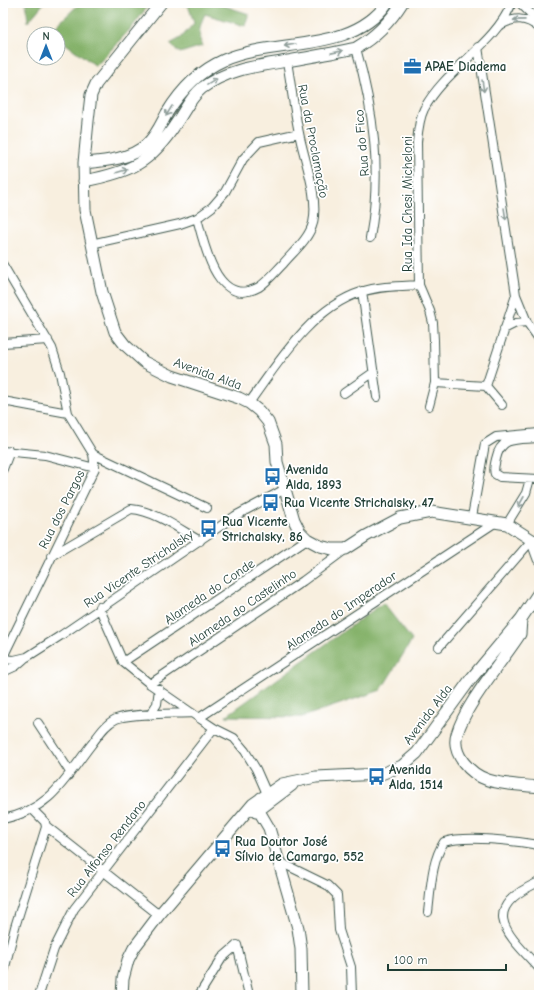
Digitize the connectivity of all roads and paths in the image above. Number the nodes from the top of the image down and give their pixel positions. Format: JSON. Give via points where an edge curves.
{"nodes":[{"id":1,"x":161,"y":3,"type":"edge"},
{"id":2,"x":387,"y":3,"type":"edge"},
{"id":3,"x":402,"y":3,"type":"edge"},
{"id":4,"x":512,"y":3,"type":"edge"},
{"id":5,"x":520,"y":3,"type":"edge"},
{"id":6,"x":539,"y":22,"type":"edge"},
{"id":7,"x":498,"y":27,"type":"junction"},
{"id":8,"x":539,"y":28,"type":"edge"},
{"id":9,"x":478,"y":47,"type":"junction"},
{"id":10,"x":356,"y":48,"type":"junction"},
{"id":11,"x":287,"y":61,"type":"junction"},
{"id":12,"x":299,"y":133,"type":"junction"},
{"id":13,"x":84,"y":163,"type":"junction"},
{"id":14,"x":84,"y":180,"type":"junction"},
{"id":15,"x":197,"y":218,"type":"junction"},
{"id":16,"x":370,"y":238,"type":"dead end"},
{"id":17,"x":91,"y":244,"type":"junction"},
{"id":18,"x":3,"y":265,"type":"edge"},
{"id":19,"x":419,"y":285,"type":"junction"},
{"id":20,"x":362,"y":291,"type":"junction"},
{"id":21,"x":516,"y":295,"type":"junction"},
{"id":22,"x":527,"y":322,"type":"junction"},
{"id":23,"x":504,"y":329,"type":"junction"},
{"id":24,"x":539,"y":339,"type":"edge"},
{"id":25,"x":48,"y":340,"type":"junction"},
{"id":26,"x":3,"y":343,"type":"edge"},
{"id":27,"x":374,"y":372,"type":"junction"},
{"id":28,"x":435,"y":383,"type":"junction"},
{"id":29,"x":486,"y":386,"type":"junction"},
{"id":30,"x":344,"y":393,"type":"dead end"},
{"id":31,"x":377,"y":397,"type":"dead end"},
{"id":32,"x":3,"y":401,"type":"edge"},
{"id":33,"x":250,"y":403,"type":"junction"},
{"id":34,"x":502,"y":405,"type":"dead end"},
{"id":35,"x":429,"y":406,"type":"dead end"},
{"id":36,"x":68,"y":413,"type":"junction"},
{"id":37,"x":539,"y":433,"type":"edge"},
{"id":38,"x":539,"y":438,"type":"edge"},
{"id":39,"x":7,"y":451,"type":"edge"},
{"id":40,"x":93,"y":454,"type":"junction"},
{"id":41,"x":95,"y":468,"type":"junction"},
{"id":42,"x":3,"y":469,"type":"edge"},
{"id":43,"x":530,"y":479,"type":"junction"},
{"id":44,"x":539,"y":479,"type":"edge"},
{"id":45,"x":285,"y":489,"type":"junction"},
{"id":46,"x":207,"y":508,"type":"dead end"},
{"id":47,"x":472,"y":517,"type":"junction"},
{"id":48,"x":502,"y":523,"type":"junction"},
{"id":49,"x":536,"y":539,"type":"edge"},
{"id":50,"x":308,"y":540,"type":"junction"},
{"id":51,"x":200,"y":541,"type":"junction"},
{"id":52,"x":346,"y":549,"type":"junction"},
{"id":53,"x":51,"y":556,"type":"junction"},
{"id":54,"x":539,"y":559,"type":"edge"},
{"id":55,"x":539,"y":592,"type":"edge"},
{"id":56,"x":100,"y":607,"type":"junction"},
{"id":57,"x":521,"y":619,"type":"junction"},
{"id":58,"x":439,"y":646,"type":"dead end"},
{"id":59,"x":27,"y":657,"type":"junction"},
{"id":60,"x":3,"y":658,"type":"edge"},
{"id":61,"x":123,"y":662,"type":"junction"},
{"id":62,"x":3,"y":672,"type":"edge"},
{"id":63,"x":150,"y":684,"type":"junction"},
{"id":64,"x":159,"y":689,"type":"junction"},
{"id":65,"x":192,"y":713,"type":"junction"},
{"id":66,"x":150,"y":715,"type":"junction"},
{"id":67,"x":199,"y":718,"type":"junction"},
{"id":68,"x":38,"y":723,"type":"dead end"},
{"id":69,"x":214,"y":728,"type":"junction"},
{"id":70,"x":70,"y":772,"type":"junction"},
{"id":71,"x":539,"y":787,"type":"edge"},
{"id":72,"x":266,"y":798,"type":"junction"},
{"id":73,"x":33,"y":810,"type":"junction"},
{"id":74,"x":259,"y":811,"type":"junction"},
{"id":75,"x":3,"y":819,"type":"edge"},
{"id":76,"x":242,"y":820,"type":"junction"},
{"id":77,"x":46,"y":826,"type":"junction"},
{"id":78,"x":269,"y":828,"type":"junction"},
{"id":79,"x":539,"y":845,"type":"edge"},
{"id":80,"x":278,"y":861,"type":"junction"},
{"id":81,"x":104,"y":870,"type":"junction"},
{"id":82,"x":539,"y":882,"type":"edge"},
{"id":83,"x":428,"y":912,"type":"dead end"},
{"id":84,"x":159,"y":915,"type":"junction"},
{"id":85,"x":539,"y":968,"type":"edge"},
{"id":86,"x":3,"y":975,"type":"edge"},
{"id":87,"x":39,"y":995,"type":"edge"},
{"id":88,"x":122,"y":995,"type":"edge"},
{"id":89,"x":199,"y":995,"type":"edge"},
{"id":90,"x":249,"y":995,"type":"edge"},
{"id":91,"x":302,"y":995,"type":"edge"},
{"id":92,"x":352,"y":995,"type":"edge"}],
"edges":[{"from":1,"to":13,"type":"street","name":"Avenida Alda","via":[[96,84],[91,95]]},
{"from":2,"to":13,"type":"street","one_way":true,"via":[[369,21],[351,32],[245,53],[219,63],[192,80],[179,94],[158,132],[147,144],[131,154],[113,160]]},
{"from":3,"to":10,"type":"street","via":[[383,28]]},
{"from":4,"to":7,"type":"street","name":"Rua Ida Chesi Micheloni"},
{"from":5,"to":6,"type":"street"},
{"from":8,"to":7,"type":"street","name":"Rua Ida Chesi Micheloni","one_way":true,"via":[[533,22],[519,18],[509,20]]},
{"from":7,"to":9,"type":"street","name":"Rua Ida Chesi Micheloni"},
{"from":9,"to":19,"type":"street","name":"Rua Ida Chesi Micheloni","via":[[433,96],[424,110],[419,126]]},
{"from":9,"to":21,"type":"street","one_way":true},
{"from":11,"to":10,"type":"street","one_way":true},
{"from":10,"to":16,"type":"street","name":"Rua do Fico","via":[[369,96],[375,150],[375,210]]},
{"from":11,"to":12,"type":"street","name":"Rua da Proclamação"},
{"from":14,"to":11,"type":"street","one_way":true,"via":[[124,171],[141,164],[167,139],[189,102],[220,77],[252,66]]},
{"from":12,"to":15,"type":"street","via":[[259,142],[243,159],[225,192],[212,207]]},
{"from":12,"to":15,"type":"street","name":"Rua da Proclamação","via":[[313,197],[313,222],[310,232],[258,287],[244,291],[232,289],[220,280],[211,265]]},
{"from":13,"to":14,"type":"street","name":"Avenida Alda"},
{"from":14,"to":17,"type":"street","name":"Avenida Alda","via":[[85,210]]},
{"from":15,"to":17,"type":"street"},
{"from":17,"to":33,"type":"street","name":"Avenida Alda","via":[[112,325],[131,352],[144,362],[172,376]]},
{"from":18,"to":25,"type":"street","name":"Rua dos Pargos"},
{"from":19,"to":20,"type":"street"},
{"from":19,"to":28,"type":"street","name":"Rua Ida Chesi Micheloni","via":[[433,324]]},
{"from":20,"to":27,"type":"street"},
{"from":20,"to":33,"type":"street","via":[[330,308],[300,335]]},
{"from":21,"to":22,"type":"street"},
{"from":21,"to":23,"type":"street"},
{"from":22,"to":23,"type":"street","via":[[516,323]]},
{"from":22,"to":24,"type":"street"},
{"from":23,"to":29,"type":"street"},
{"from":25,"to":26,"type":"street"},
{"from":25,"to":36,"type":"street","name":"Rua dos Pargos","via":[[57,360]]},
{"from":27,"to":30,"type":"street"},
{"from":27,"to":31,"type":"street"},
{"from":28,"to":29,"type":"street"},
{"from":28,"to":35,"type":"street","name":"Rua Ida Chesi Micheloni"},
{"from":29,"to":34,"type":"street"},
{"from":32,"to":36,"type":"street"},
{"from":33,"to":45,"type":"street","name":"Avenida Alda","via":[[264,417],[273,433],[277,462]]},
{"from":36,"to":40,"type":"street","name":"Rua dos Pargos"},
{"from":37,"to":47,"type":"street","via":[[496,437],[485,444]]},
{"from":38,"to":43,"type":"street","via":[[511,440],[502,444],[497,453],[495,474],[500,477]]},
{"from":39,"to":41,"type":"street","via":[[45,455]]},
{"from":39,"to":42,"type":"street"},
{"from":40,"to":41,"type":"street","name":"Rua dos Pargos"},
{"from":40,"to":46,"type":"street"},
{"from":41,"to":53,"type":"street","name":"Rua dos Pargos"},
{"from":43,"to":44,"type":"street"},
{"from":43,"to":48,"type":"street","one_way":true,"via":[[526,493]]},
{"from":45,"to":50,"type":"street","name":"Avenida Alda","via":[[294,520]]},
{"from":45,"to":51,"type":"street","name":"Rua Vicente Strichalsky","via":[[235,516]]},
{"from":47,"to":48,"type":"street"},
{"from":47,"to":52,"type":"street","via":[[430,512],[412,514],[389,523]]},
{"from":48,"to":49,"type":"street"},
{"from":48,"to":67,"type":"street","name":"Alameda do Imperador"},
{"from":49,"to":54,"type":"street"},
{"from":49,"to":58,"type":"street"},
{"from":50,"to":52,"type":"street","name":"Avenida Alda","via":[[326,548]]},
{"from":50,"to":61,"type":"street","name":"Alameda do Conde"},
{"from":51,"to":53,"type":"street","via":[[152,515],[131,509]]},
{"from":51,"to":56,"type":"street","name":"Rua Vicente Strichalsky"},
{"from":52,"to":63,"type":"street","name":"Alameda do Castelinho"},
{"from":53,"to":60,"type":"street","name":"Rua dos Pargos"},
{"from":55,"to":57,"type":"street","name":"Avenida Alda"},
{"from":56,"to":59,"type":"street","name":"Rua Vicente Strichalsky"},
{"from":56,"to":61,"type":"street"},
{"from":57,"to":71,"type":"street","via":[[520,634],[468,708],[456,735],[456,748],[462,761],[473,773],[487,780]]},
{"from":57,"to":72,"type":"street","name":"Avenida Alda","via":[[470,680],[417,753],[402,766],[381,774],[316,777],[282,784]]},
{"from":59,"to":60,"type":"street","name":"Rua Vicente Strichalsky","via":[[14,660]]},
{"from":59,"to":62,"type":"street"},
{"from":61,"to":63,"type":"street"},
{"from":63,"to":64,"type":"street"},
{"from":64,"to":65,"type":"street"},
{"from":64,"to":66,"type":"street","via":[[157,704]]},
{"from":65,"to":66,"type":"street"},
{"from":65,"to":67,"type":"street"},
{"from":66,"to":70,"type":"street","via":[[116,719],[103,728]]},
{"from":67,"to":69,"type":"street"},
{"from":68,"to":70,"type":"street"},
{"from":69,"to":72,"type":"street","via":[[234,738],[245,751],[256,769]]},
{"from":69,"to":81,"type":"street","name":"Rua Alfonso Rendano"},
{"from":70,"to":73,"type":"street","via":[[50,798]]},
{"from":72,"to":74,"type":"street","name":"Avenida Alda"},
{"from":72,"to":76,"type":"street","name":"Avenida Alda","via":[[246,812]]},
{"from":72,"to":78,"type":"street"},
{"from":73,"to":75,"type":"street"},
{"from":73,"to":77,"type":"street"},
{"from":74,"to":76,"type":"street","name":"Avenida Alda"},
{"from":74,"to":78,"type":"street"},
{"from":76,"to":84,"type":"street"},
{"from":77,"to":81,"type":"street"},
{"from":77,"to":86,"type":"street"},
{"from":78,"to":80,"type":"street"},
{"from":79,"to":83,"type":"street","via":[[463,839],[444,842],[437,853]]},
{"from":80,"to":91,"type":"street","via":[[298,928]]},
{"from":80,"to":92,"type":"street","via":[[327,884],[337,896],[338,930],[351,968]]},
{"from":81,"to":84,"type":"street"},
{"from":81,"to":87,"type":"street","name":"Rua Alfonso Rendano","via":[[74,909],[62,932]]},
{"from":82,"to":85,"type":"street","via":[[515,894],[507,902],[503,912],[508,933]]},
{"from":84,"to":88,"type":"street","via":[[128,960]]},
{"from":89,"to":90,"type":"street","via":[[222,958],[237,945]]}]}
